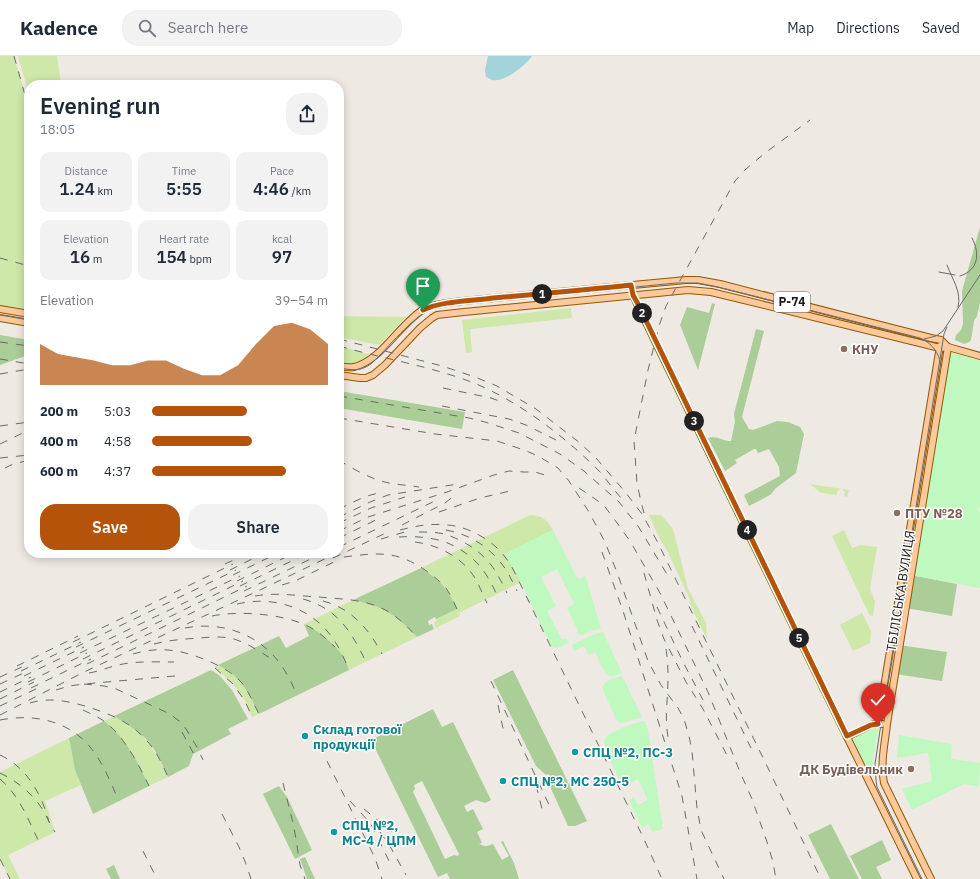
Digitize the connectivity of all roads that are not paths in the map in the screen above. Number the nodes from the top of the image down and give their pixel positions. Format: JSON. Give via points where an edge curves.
{"nodes":[{"id":1,"x":631,"y":285,"type":"junction"},
{"id":2,"x":633,"y":295,"type":"junction"},
{"id":3,"x":0,"y":309,"type":"edge"},
{"id":4,"x":24,"y":313,"type":"edge"},
{"id":5,"x":0,"y":318,"type":"edge"},
{"id":6,"x":24,"y":322,"type":"edge"},
{"id":7,"x":941,"y":340,"type":"junction"},
{"id":8,"x":948,"y":347,"type":"junction"},
{"id":9,"x":940,"y":348,"type":"junction"},
{"id":10,"x":980,"y":356,"type":"edge"},
{"id":11,"x":344,"y":367,"type":"edge"},
{"id":12,"x":344,"y":376,"type":"edge"},
{"id":13,"x":878,"y":724,"type":"junction"},
{"id":14,"x":887,"y":725,"type":"junction"},
{"id":15,"x":847,"y":736,"type":"junction"},
{"id":16,"x":917,"y":879,"type":"edge"},
{"id":17,"x":931,"y":879,"type":"edge"}],
"edges":[{"from":1,"to":2,"type":"main road"},
{"from":1,"to":7,"type":"main road","number":"Р-74","via":[[686,280],[706,281]]},
{"from":1,"to":11,"type":"main road","number":"Р-74","via":[[436,305],[423,310],[410,320],[375,356],[354,368]]},
{"from":2,"to":9,"type":"main road","number":"Р-74","via":[[688,290],[709,292]]},
{"from":2,"to":12,"type":"main road","number":"Р-74","via":[[437,315],[423,325],[373,375],[366,378]]},
{"from":2,"to":15,"type":"main road"},
{"from":3,"to":4,"type":"main road"},
{"from":5,"to":6,"type":"main road"},
{"from":7,"to":8,"type":"main road","number":"Р-74"},
{"from":7,"to":9,"type":"main road","name":"ТБІЛІСЬКА ВУЛИЦЯ"},
{"from":8,"to":9,"type":"main road","number":"Р-74"},
{"from":8,"to":10,"type":"main road","number":"Р-74"},
{"from":8,"to":14,"type":"main road","name":"ТБІЛІСЬКА ВУЛИЦЯ"},
{"from":9,"to":13,"type":"main road","name":"ТБІЛІСЬКА ВУЛИЦЯ"},
{"from":13,"to":14,"type":"main road"},
{"from":13,"to":15,"type":"main road"},
{"from":14,"to":17,"type":"main road","name":"ТБІЛІСЬКА ВУЛИЦЯ","via":[[882,760],[884,783]]},
{"from":15,"to":16,"type":"main road"}]}
